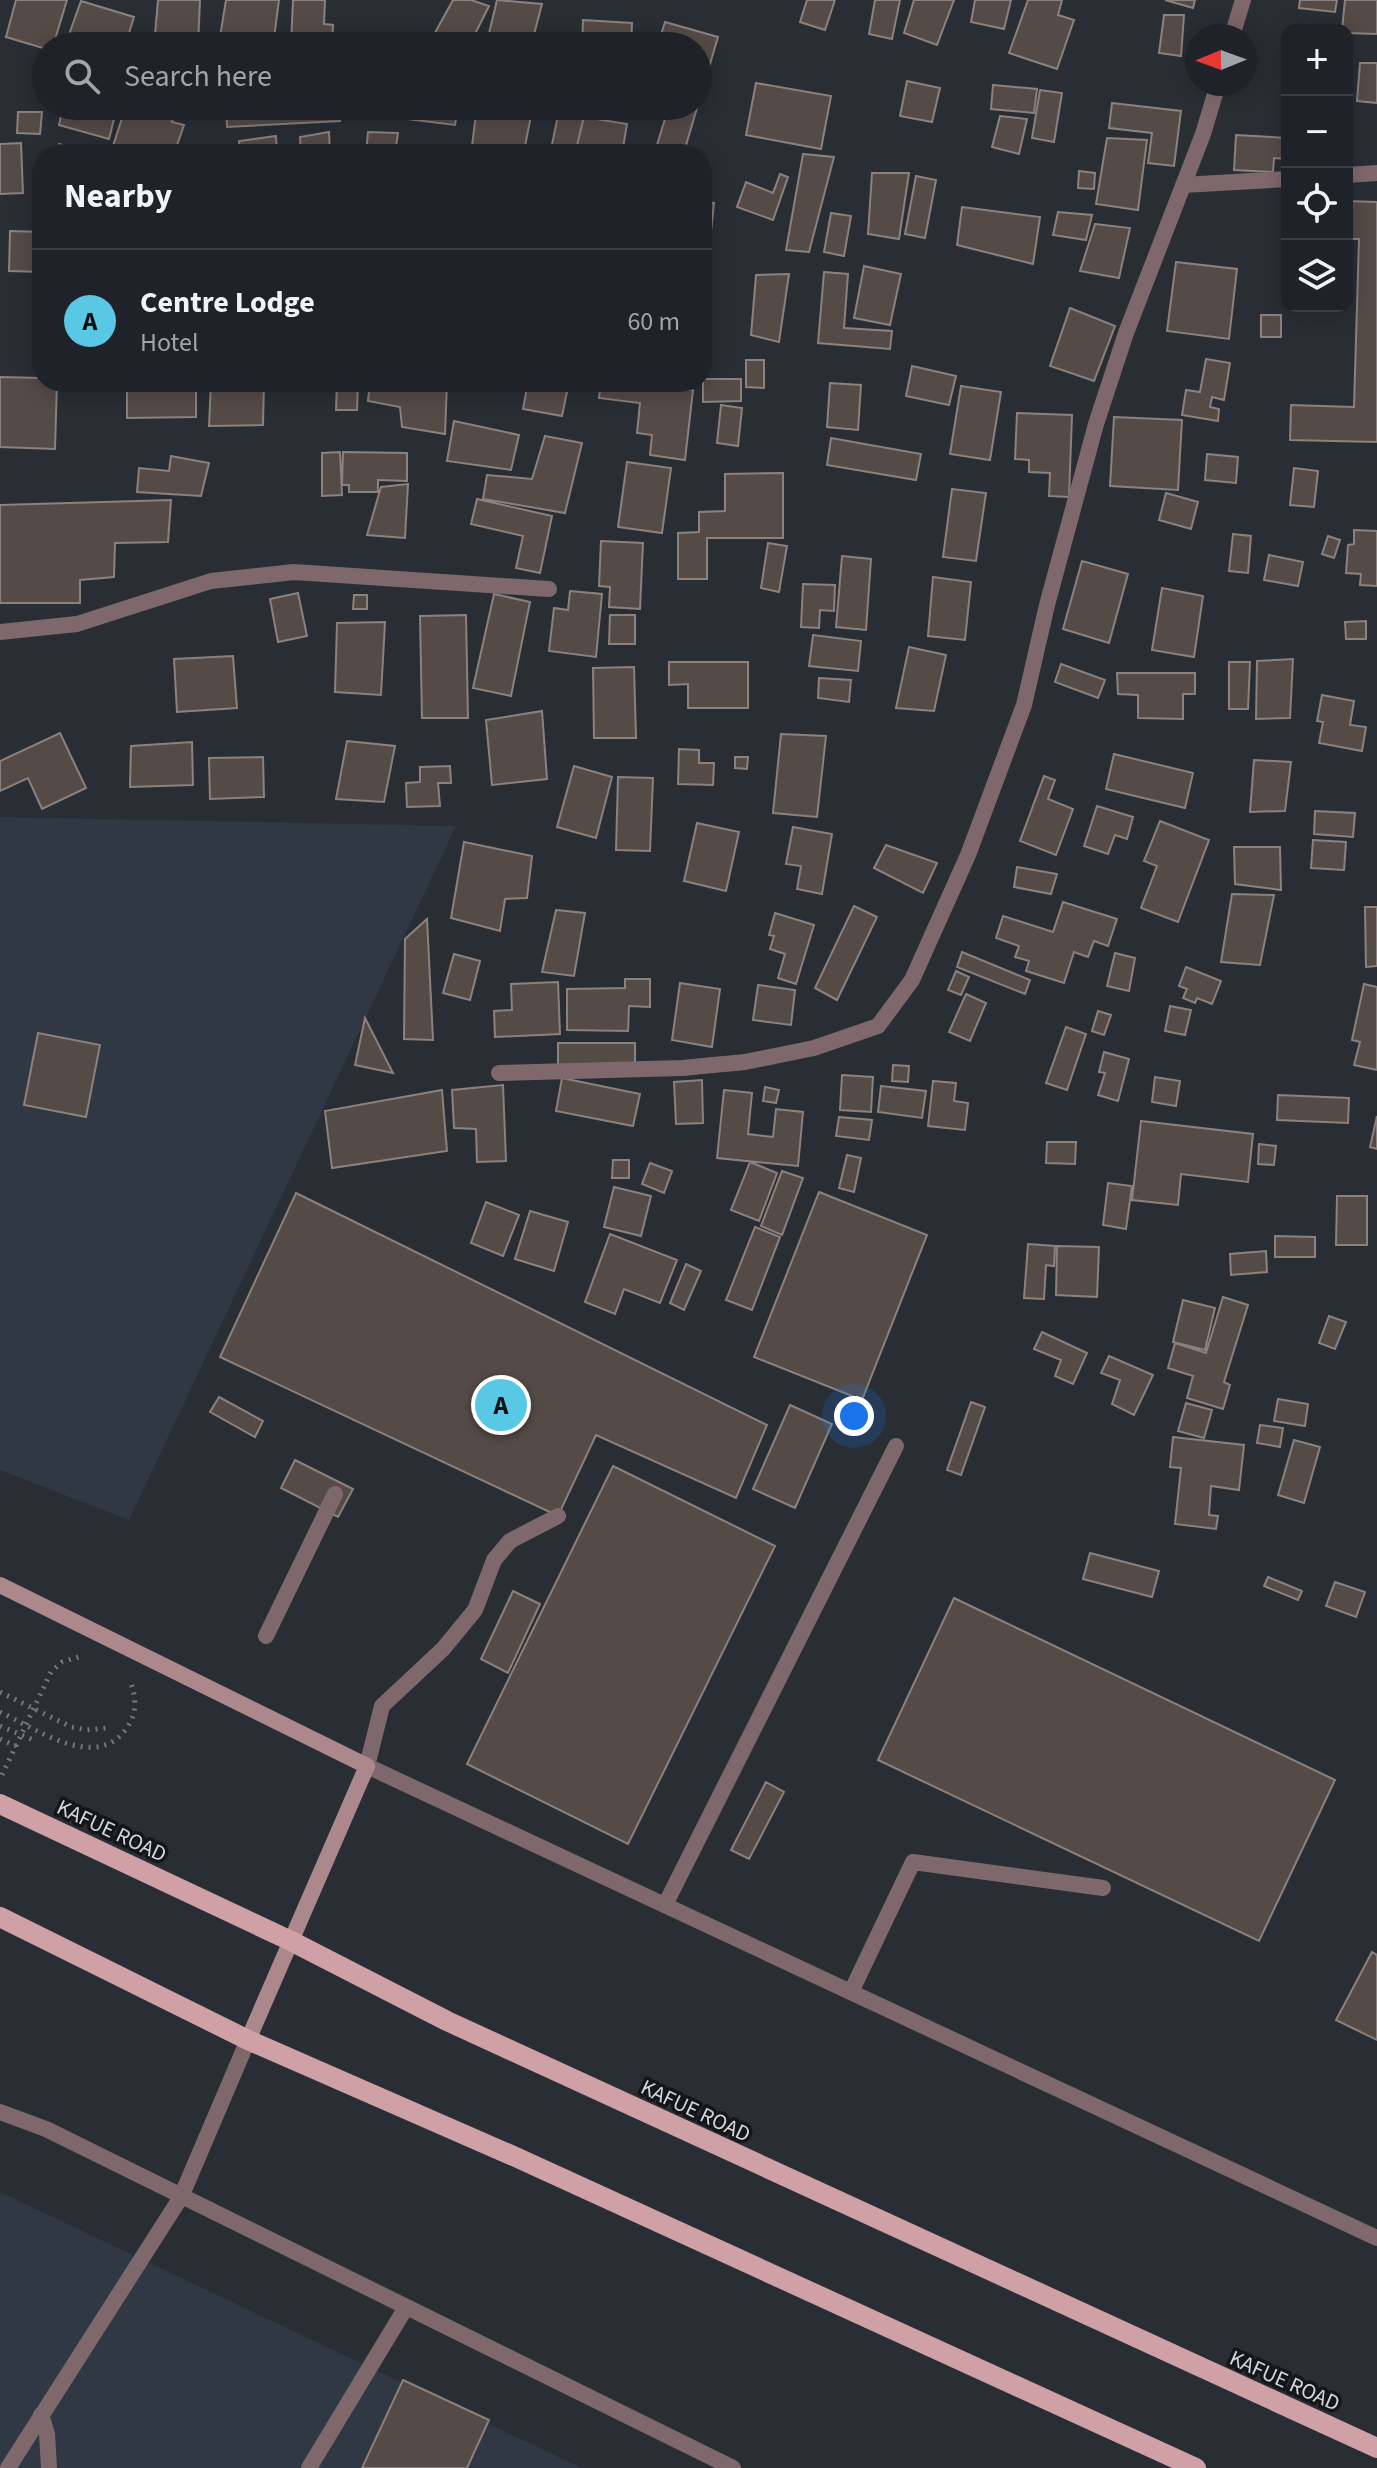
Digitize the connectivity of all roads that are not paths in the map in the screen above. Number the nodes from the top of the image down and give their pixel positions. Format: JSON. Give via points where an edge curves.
{"nodes":[{"id":1,"x":1243,"y":0,"type":"edge"},
{"id":2,"x":1236,"y":24,"type":"edge"},
{"id":3,"x":1214,"y":96,"type":"edge"},
{"id":4,"x":1377,"y":173,"type":"edge"},
{"id":5,"x":1353,"y":175,"type":"edge"},
{"id":6,"x":1281,"y":179,"type":"edge"},
{"id":7,"x":1183,"y":185,"type":"junction"},
{"id":8,"x":549,"y":589,"type":"dead end"},
{"id":9,"x":0,"y":632,"type":"edge"},
{"id":10,"x":499,"y":1073,"type":"dead end"},
{"id":11,"x":896,"y":1446,"type":"dead end"},
{"id":12,"x":335,"y":1494,"type":"dead end"},
{"id":13,"x":558,"y":1516,"type":"dead end"},
{"id":14,"x":0,"y":1585,"type":"edge"},
{"id":15,"x":266,"y":1636,"type":"dead end"},
{"id":16,"x":367,"y":1766,"type":"junction"},
{"id":17,"x":0,"y":1804,"type":"edge"},
{"id":18,"x":1103,"y":1888,"type":"dead end"},
{"id":19,"x":665,"y":1905,"type":"junction"},
{"id":20,"x":0,"y":1917,"type":"edge"},
{"id":21,"x":291,"y":1941,"type":"junction"},
{"id":22,"x":851,"y":1992,"type":"junction"},
{"id":23,"x":248,"y":2040,"type":"junction"},
{"id":24,"x":0,"y":2112,"type":"edge"},
{"id":25,"x":181,"y":2197,"type":"junction"},
{"id":26,"x":1377,"y":2238,"type":"edge"},
{"id":27,"x":405,"y":2309,"type":"junction"},
{"id":28,"x":41,"y":2415,"type":"junction"},
{"id":29,"x":1377,"y":2448,"type":"edge"},
{"id":30,"x":8,"y":2468,"type":"edge"},
{"id":31,"x":49,"y":2468,"type":"edge"},
{"id":32,"x":309,"y":2468,"type":"edge"},
{"id":33,"x":733,"y":2468,"type":"edge"},
{"id":34,"x":1196,"y":2468,"type":"edge"}],
"edges":[{"from":1,"to":2,"type":"street"},
{"from":3,"to":7,"type":"street"},
{"from":4,"to":5,"type":"street"},
{"from":6,"to":7,"type":"street"},
{"from":7,"to":10,"type":"street","via":[[1096,424],[1024,705],[1003,765],[912,980],[878,1026],[814,1048],[745,1062]]},
{"from":8,"to":9,"type":"street","via":[[294,572],[211,581],[77,624]]},
{"from":11,"to":19,"type":"street"},
{"from":12,"to":15,"type":"street"},
{"from":13,"to":16,"type":"street","via":[[510,1541],[494,1560],[475,1610],[443,1649],[382,1706]]},
{"from":14,"to":16,"type":"street"},
{"from":16,"to":19,"type":"street"},
{"from":16,"to":21,"type":"street"},
{"from":17,"to":21,"type":"main road","name":"KAFUE ROAD"},
{"from":18,"to":22,"type":"street","via":[[913,1862]]},
{"from":19,"to":22,"type":"street"},
{"from":20,"to":23,"type":"main road"},
{"from":21,"to":23,"type":"street"},
{"from":21,"to":29,"type":"main road","name":"KAFUE ROAD","via":[[447,2021]]},
{"from":22,"to":26,"type":"street"},
{"from":23,"to":25,"type":"street"},
{"from":23,"to":34,"type":"main road"},
{"from":24,"to":25,"type":"street","via":[[46,2129]]},
{"from":25,"to":27,"type":"street"},
{"from":25,"to":28,"type":"street"},
{"from":27,"to":32,"type":"street"},
{"from":27,"to":33,"type":"street"},
{"from":28,"to":30,"type":"street"},
{"from":28,"to":31,"type":"street"}]}
